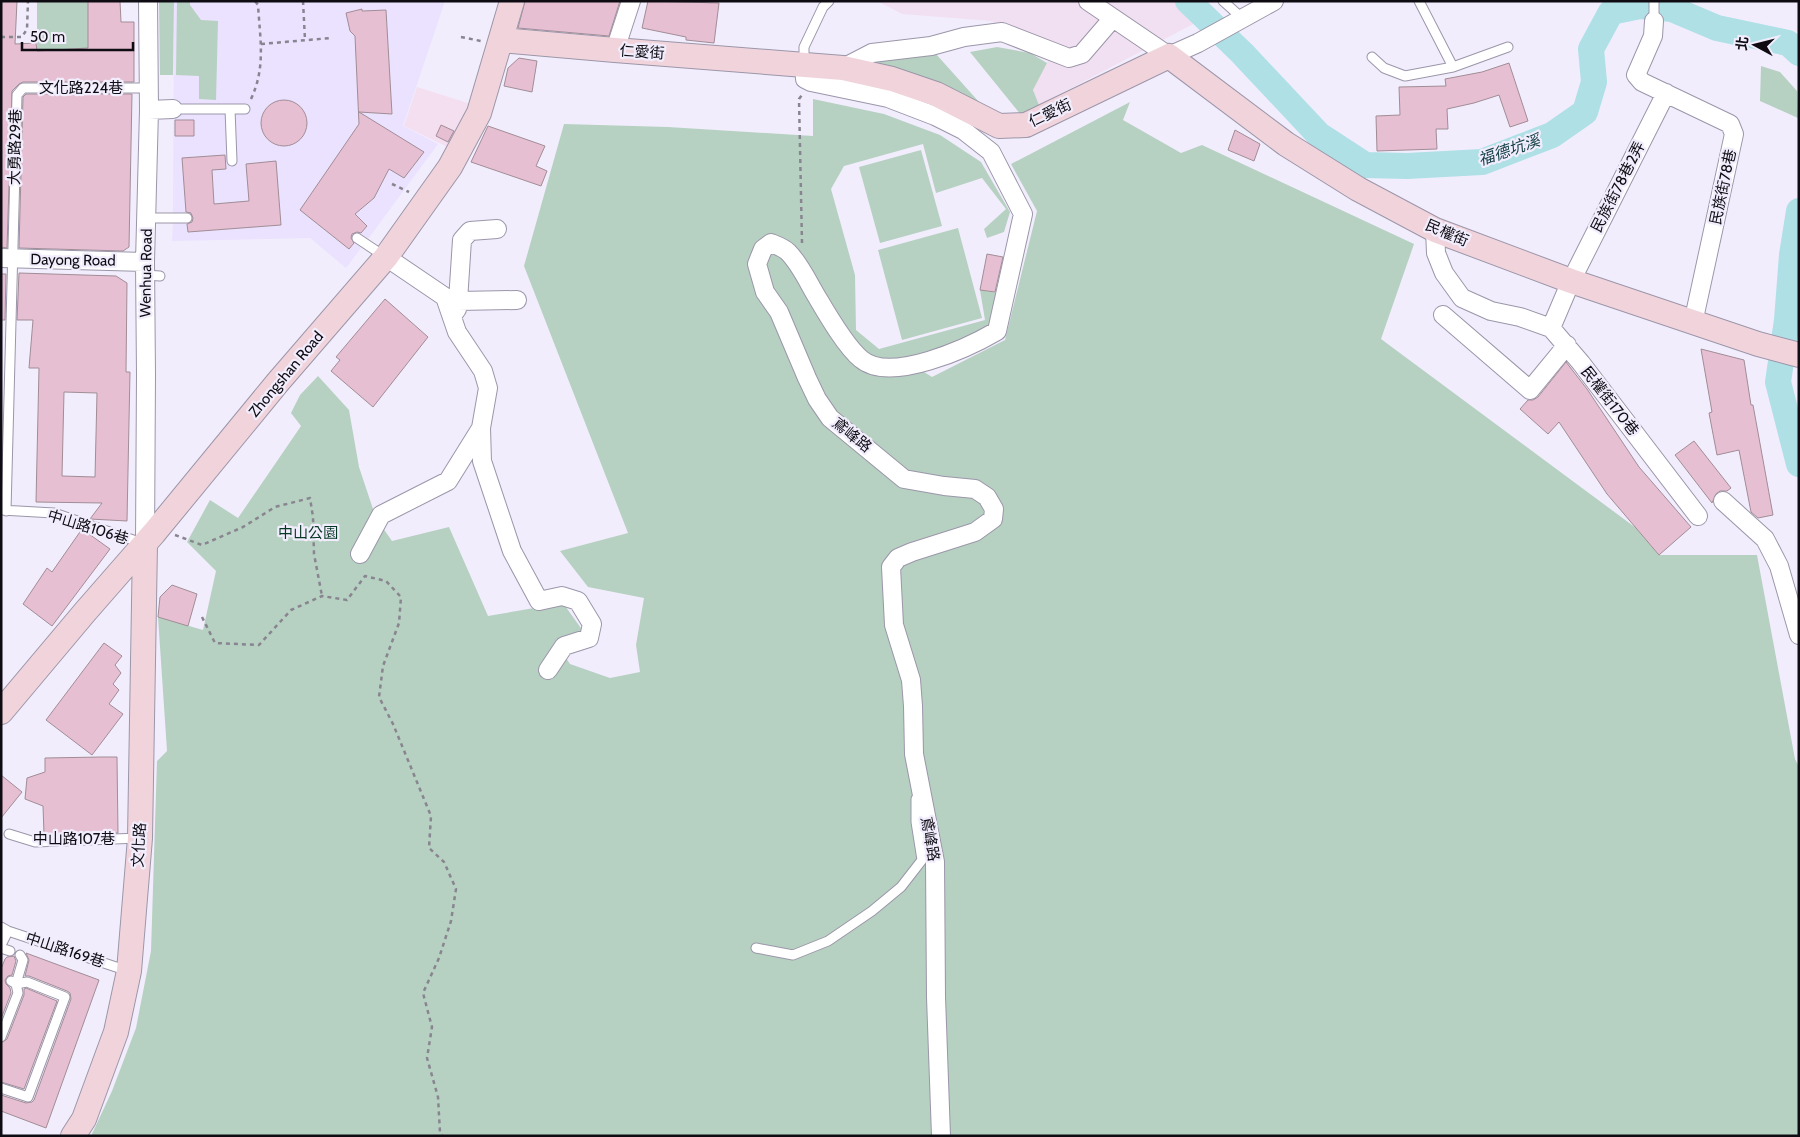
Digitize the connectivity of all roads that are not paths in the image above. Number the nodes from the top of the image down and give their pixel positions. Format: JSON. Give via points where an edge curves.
{"nodes":[{"id":1,"x":148,"y":1,"type":"edge"},
{"id":2,"x":512,"y":1,"type":"edge"},
{"id":3,"x":631,"y":1,"type":"edge"},
{"id":4,"x":829,"y":1,"type":"edge"},
{"id":5,"x":1088,"y":1,"type":"edge"},
{"id":6,"x":1223,"y":1,"type":"edge"},
{"id":7,"x":1274,"y":1,"type":"edge"},
{"id":8,"x":1419,"y":1,"type":"edge"},
{"id":9,"x":1654,"y":1,"type":"edge"},
{"id":10,"x":1113,"y":18,"type":"junction"},
{"id":11,"x":1238,"y":20,"type":"junction"},
{"id":12,"x":1654,"y":21,"type":"joint"},
{"id":13,"x":501,"y":40,"type":"junction"},
{"id":14,"x":1508,"y":47,"type":"dead end"},
{"id":15,"x":615,"y":50,"type":"junction"},
{"id":16,"x":1169,"y":56,"type":"junction"},
{"id":17,"x":1372,"y":58,"type":"dead end"},
{"id":18,"x":804,"y":64,"type":"junction"},
{"id":19,"x":1452,"y":67,"type":"junction"},
{"id":20,"x":843,"y":68,"type":"junction"},
{"id":21,"x":149,"y":88,"type":"junction"},
{"id":22,"x":1666,"y":93,"type":"junction"},
{"id":23,"x":17,"y":95,"type":"joint"},
{"id":24,"x":173,"y":109,"type":"joint"},
{"id":25,"x":230,"y":109,"type":"junction"},
{"id":26,"x":246,"y":109,"type":"road end"},
{"id":27,"x":149,"y":110,"type":"junction"},
{"id":28,"x":232,"y":161,"type":"dead end"},
{"id":29,"x":147,"y":218,"type":"junction"},
{"id":30,"x":187,"y":218,"type":"dead end"},
{"id":31,"x":497,"y":228,"type":"dead end"},
{"id":32,"x":1435,"y":230,"type":"junction"},
{"id":33,"x":357,"y":238,"type":"dead end"},
{"id":34,"x":386,"y":257,"type":"junction"},
{"id":35,"x":7,"y":259,"type":"edge"},
{"id":36,"x":150,"y":271,"type":"junction"},
{"id":37,"x":1571,"y":281,"type":"junction"},
{"id":38,"x":517,"y":300,"type":"dead end"},
{"id":39,"x":455,"y":309,"type":"junction"},
{"id":40,"x":1443,"y":315,"type":"dead end"},
{"id":41,"x":1694,"y":323,"type":"junction"},
{"id":42,"x":1551,"y":328,"type":"junction"},
{"id":43,"x":1567,"y":345,"type":"junction"},
{"id":44,"x":1799,"y":355,"type":"edge"},
{"id":45,"x":481,"y":428,"type":"junction"},
{"id":46,"x":1724,"y":501,"type":"dead end"},
{"id":47,"x":4,"y":510,"type":"edge"},
{"id":48,"x":1698,"y":516,"type":"dead end"},
{"id":49,"x":150,"y":539,"type":"junction"},
{"id":50,"x":360,"y":554,"type":"dead end"},
{"id":51,"x":1799,"y":635,"type":"edge"},
{"id":52,"x":548,"y":670,"type":"dead end"},
{"id":53,"x":1,"y":712,"type":"edge"},
{"id":54,"x":917,"y":766,"type":"junction"},
{"id":55,"x":9,"y":834,"type":"dead end"},
{"id":56,"x":140,"y":838,"type":"junction"},
{"id":57,"x":5,"y":929,"type":"edge"},
{"id":58,"x":4,"y":948,"type":"edge"},
{"id":59,"x":756,"y":948,"type":"dead end"},
{"id":60,"x":20,"y":955,"type":"dead end"},
{"id":61,"x":129,"y":971,"type":"junction"},
{"id":62,"x":14,"y":982,"type":"junction"},
{"id":63,"x":1,"y":1037,"type":"edge"},
{"id":64,"x":1,"y":1088,"type":"edge"},
{"id":65,"x":73,"y":1136,"type":"edge"},
{"id":66,"x":941,"y":1136,"type":"edge"}],
"edges":[{"from":1,"to":21,"type":"street","name":"Wenhua Road"},
{"from":2,"to":13,"type":"street","name":"Zhongshan Road"},
{"from":3,"to":15,"type":"street"},
{"from":4,"to":18,"type":"lane","via":[[804,47]]},
{"from":5,"to":10,"type":"street"},
{"from":6,"to":11,"type":"lane"},
{"from":7,"to":11,"type":"street"},
{"from":8,"to":19,"type":"lane"},
{"from":9,"to":12,"type":"lane"},
{"from":10,"to":16,"type":"street"},
{"from":10,"to":20,"type":"street","via":[[1082,54],[1069,58],[1002,32],[872,53]]},
{"from":11,"to":16,"type":"street"},
{"from":12,"to":22,"type":"street","name":"民族街78巷","via":[[1652,36],[1636,75],[1642,82]]},
{"from":13,"to":15,"type":"street","name":"仁愛街"},
{"from":13,"to":34,"type":"street","name":"Zhongshan Road","via":[[480,113],[450,167]]},
{"from":14,"to":19,"type":"lane"},
{"from":15,"to":18,"type":"street","name":"仁愛街"},
{"from":16,"to":20,"type":"street","name":"仁愛街","via":[[1026,125],[1008,126],[999,126],[936,94],[892,79]]},
{"from":16,"to":32,"type":"street","name":"民權街","via":[[1286,144],[1358,189]]},
{"from":17,"to":19,"type":"lane","via":[[1384,68],[1405,76]]},
{"from":18,"to":20,"type":"street","name":"仁愛街"},
{"from":18,"to":54,"type":"street","name":"鳶峰路","via":[[806,78],[810,82],[888,98],[963,130],[991,152],[1023,214],[997,332],[955,353],[893,368],[862,360],[836,328],[787,251],[771,243],[763,250],[757,264],[765,292],[779,312],[817,399],[830,418],[904,479],[976,489],[987,497],[994,509],[993,519],[975,532],[912,552],[898,558],[891,567],[894,626],[911,680]]},
{"from":21,"to":23,"type":"lane","name":"文化路224巷","via":[[23,88]]},
{"from":21,"to":27,"type":"street","name":"Wenhua Road"},
{"from":22,"to":37,"type":"street","name":"民族街78巷2弄"},
{"from":22,"to":41,"type":"street","name":"民族街78巷","via":[[1730,124],[1734,134]]},
{"from":23,"to":35,"type":"lane","name":"大勇路29巷"},
{"from":24,"to":25,"type":"lane"},
{"from":24,"to":27,"type":"street"},
{"from":25,"to":26,"type":"lane"},
{"from":25,"to":28,"type":"lane"},
{"from":27,"to":29,"type":"street","name":"Wenhua Road"},
{"from":29,"to":30,"type":"lane"},
{"from":29,"to":36,"type":"street","name":"Wenhua Road"},
{"from":31,"to":39,"type":"street","via":[[470,231],[462,240]]},
{"from":32,"to":37,"type":"street","name":"民權街"},
{"from":32,"to":42,"type":"street","via":[[1436,253],[1444,273],[1462,298],[1491,311]]},
{"from":33,"to":34,"type":"lane"},
{"from":34,"to":39,"type":"street","via":[[445,296]]},
{"from":34,"to":49,"type":"street","name":"Zhongshan Road","via":[[278,382]]},
{"from":35,"to":36,"type":"street","name":"Dayong Road"},
{"from":35,"to":47,"type":"lane","name":"大勇路29巷"},
{"from":36,"to":49,"type":"street","name":"Wenhua Road"},
{"from":37,"to":41,"type":"street","name":"民權街"},
{"from":37,"to":42,"type":"street"},
{"from":38,"to":39,"type":"street"},
{"from":39,"to":45,"type":"street","via":[[456,332],[483,372],[488,388]]},
{"from":40,"to":43,"type":"street","via":[[1530,390]]},
{"from":41,"to":44,"type":"street","name":"民權街"},
{"from":42,"to":43,"type":"street","name":"民權街170巷"},
{"from":43,"to":48,"type":"street","name":"民權街170巷"},
{"from":45,"to":50,"type":"street","via":[[448,481],[381,515]]},
{"from":45,"to":52,"type":"street","via":[[482,461],[501,522],[512,551],[539,601],[562,596],[578,600],[592,624],[589,638],[564,646]]},
{"from":46,"to":51,"type":"street","via":[[1765,539],[1779,566]]},
{"from":47,"to":49,"type":"lane","name":"中山路106巷","via":[[54,514],[121,535]]},
{"from":49,"to":53,"type":"street","name":"Zhongshan Road"},
{"from":49,"to":56,"type":"street","name":"文化路"},
{"from":54,"to":59,"type":"lane","via":[[916,822],[922,860],[901,886],[872,911],[828,941],[793,955]]},
{"from":54,"to":66,"type":"street","name":"鳶峰路","via":[[935,862]]},
{"from":55,"to":56,"type":"lane","name":"中山路107巷","via":[[35,842]]},
{"from":56,"to":61,"type":"street","name":"文化路"},
{"from":57,"to":58,"type":"lane"},
{"from":57,"to":61,"type":"lane","name":"中山路169巷"},
{"from":60,"to":62,"type":"lane","via":[[23,960]]},
{"from":61,"to":65,"type":"street","name":"文化路","via":[[116,1032],[84,1119]]},
{"from":62,"to":63,"type":"lane","via":[[18,993]]},
{"from":62,"to":64,"type":"lane","via":[[27,982],[65,996],[28,1097]]}]}
